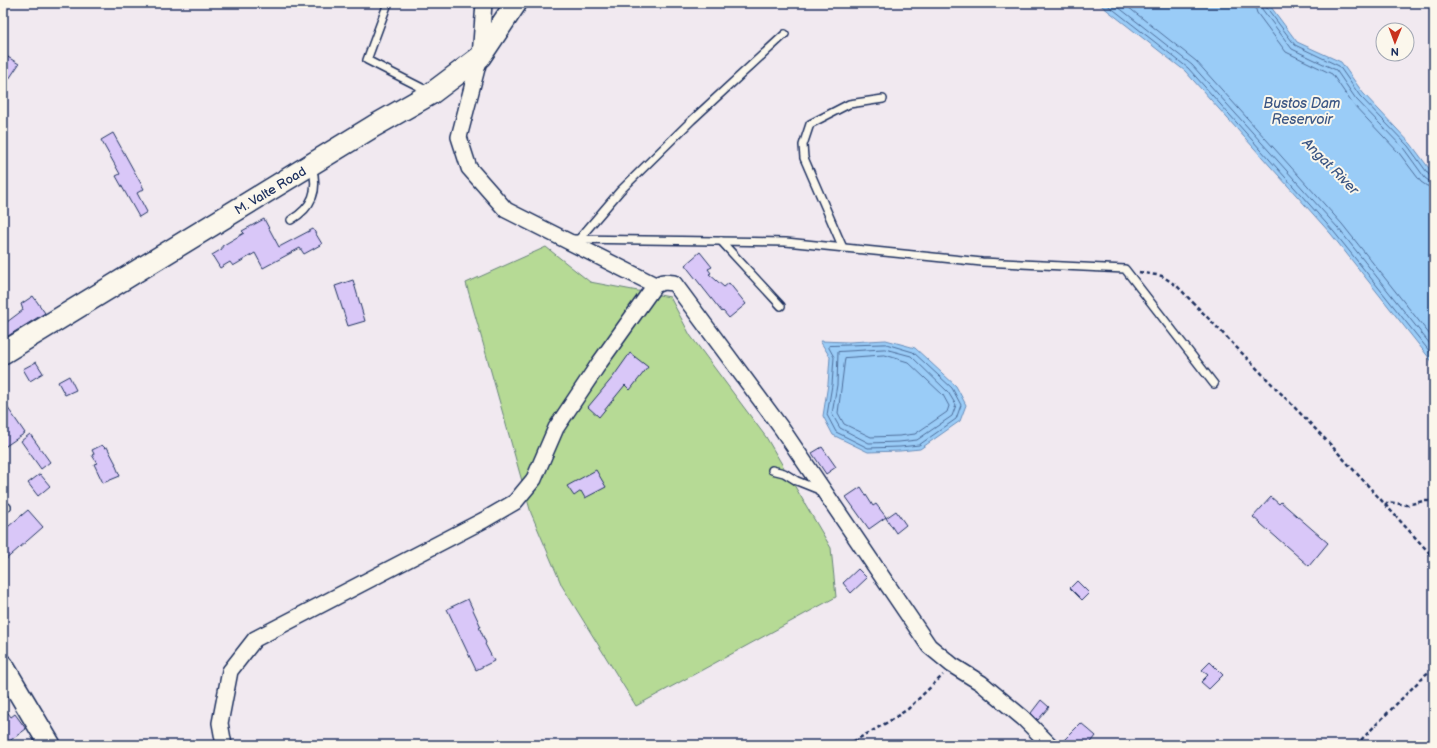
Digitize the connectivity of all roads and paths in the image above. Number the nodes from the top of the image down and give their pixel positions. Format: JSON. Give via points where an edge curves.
{"nodes":[{"id":1,"x":388,"y":3,"type":"edge"},
{"id":2,"x":484,"y":3,"type":"edge"},
{"id":3,"x":516,"y":3,"type":"edge"},
{"id":4,"x":785,"y":34,"type":"dead end"},
{"id":5,"x":480,"y":57,"type":"junction"},
{"id":6,"x":432,"y":93,"type":"junction"},
{"id":7,"x":883,"y":99,"type":"dead end"},
{"id":8,"x":311,"y":165,"type":"junction"},
{"id":9,"x":291,"y":220,"type":"dead end"},
{"id":10,"x":563,"y":239,"type":"junction"},
{"id":11,"x":579,"y":239,"type":"junction"},
{"id":12,"x":721,"y":241,"type":"junction"},
{"id":13,"x":843,"y":248,"type":"junction"},
{"id":14,"x":1125,"y":269,"type":"junction"},
{"id":15,"x":654,"y":285,"type":"junction"},
{"id":16,"x":781,"y":306,"type":"dead end"},
{"id":17,"x":3,"y":353,"type":"edge"},
{"id":18,"x":1214,"y":384,"type":"dead end"},
{"id":19,"x":772,"y":470,"type":"dead end"},
{"id":20,"x":825,"y":492,"type":"junction"},
{"id":21,"x":1434,"y":501,"type":"edge"},
{"id":22,"x":1386,"y":505,"type":"junction"},
{"id":23,"x":1434,"y":558,"type":"edge"},
{"id":24,"x":952,"y":665,"type":"junction"},
{"id":25,"x":3,"y":666,"type":"edge"},
{"id":26,"x":1434,"y":668,"type":"edge"},
{"id":27,"x":50,"y":745,"type":"edge"},
{"id":28,"x":224,"y":745,"type":"edge"},
{"id":29,"x":847,"y":745,"type":"edge"},
{"id":30,"x":1050,"y":745,"type":"edge"},
{"id":31,"x":1356,"y":745,"type":"edge"}],
"edges":[{"from":1,"to":6,"type":"lane","via":[[367,60]]},
{"from":2,"to":5,"type":"street"},
{"from":3,"to":5,"type":"main road","name":"M. Valte Road"},
{"from":4,"to":11,"type":"lane","via":[[620,191]]},
{"from":5,"to":6,"type":"main road","name":"M. Valte Road"},
{"from":5,"to":10,"type":"street","via":[[458,137],[469,168],[506,210]]},
{"from":6,"to":8,"type":"main road","name":"M. Valte Road"},
{"from":7,"to":13,"type":"lane","via":[[849,104],[810,124],[803,145],[804,158]]},
{"from":8,"to":9,"type":"lane","via":[[315,178],[312,197],[308,207]]},
{"from":8,"to":17,"type":"main road","name":"M. Valte Road"},
{"from":10,"to":11,"type":"lane"},
{"from":10,"to":15,"type":"street"},
{"from":11,"to":12,"type":"lane"},
{"from":12,"to":13,"type":"lane","via":[[786,242]]},
{"from":12,"to":16,"type":"lane"},
{"from":13,"to":14,"type":"lane","via":[[982,262]]},
{"from":14,"to":18,"type":"lane"},
{"from":14,"to":22,"type":"path","via":[[1162,276],[1177,286]]},
{"from":15,"to":20,"type":"street","via":[[674,282]]},
{"from":15,"to":28,"type":"street","via":[[556,428],[534,479],[515,502],[255,638],[230,671],[220,723]]},
{"from":19,"to":20,"type":"lane"},
{"from":20,"to":24,"type":"street","via":[[929,646]]},
{"from":21,"to":22,"type":"path","via":[[1407,505],[1388,502]]},
{"from":22,"to":23,"type":"path"},
{"from":24,"to":29,"type":"path","via":[[908,709]]},
{"from":24,"to":30,"type":"street","via":[[981,683],[1023,718]]},
{"from":25,"to":27,"type":"main road"},
{"from":26,"to":31,"type":"path"}]}
